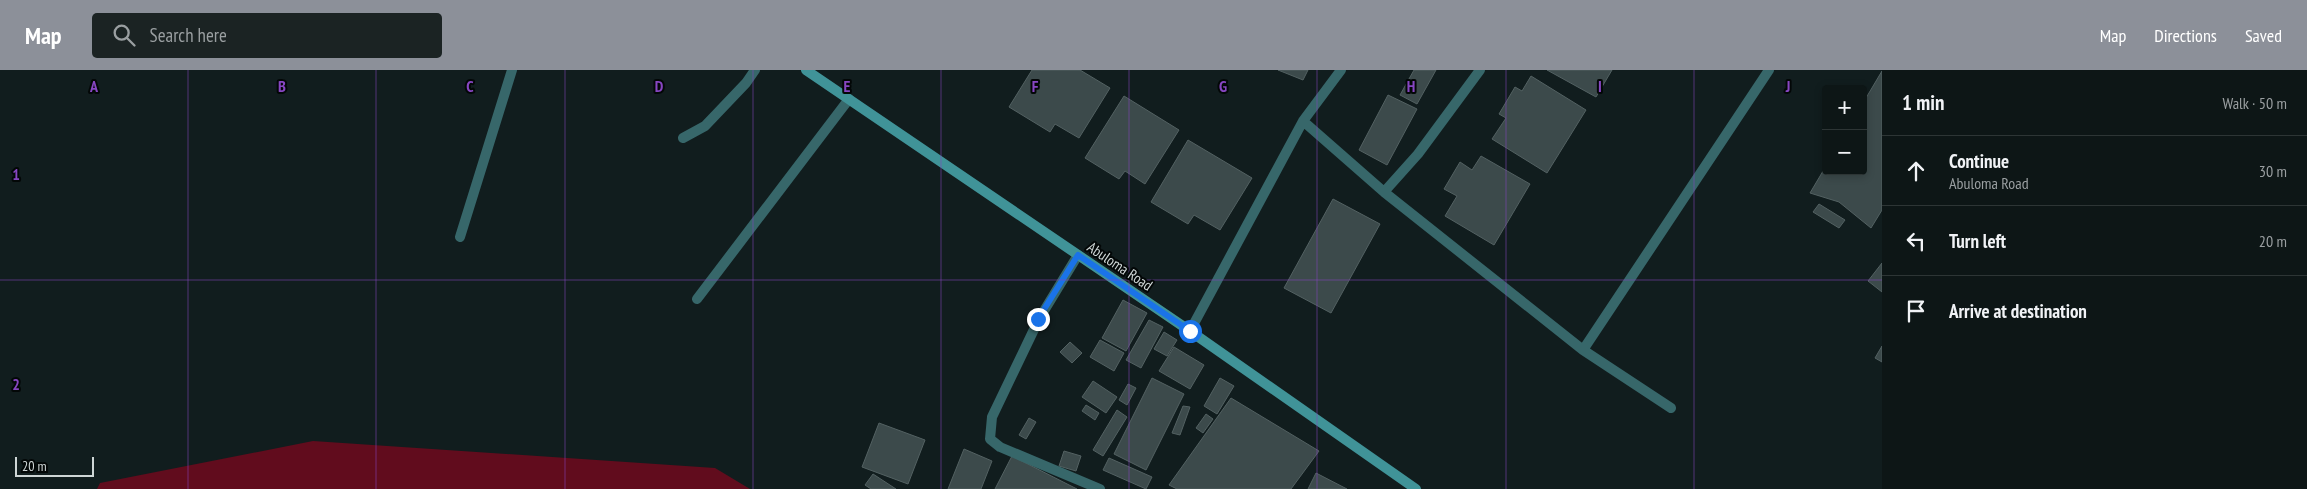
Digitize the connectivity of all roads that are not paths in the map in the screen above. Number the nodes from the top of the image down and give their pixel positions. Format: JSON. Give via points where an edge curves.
{"nodes":[{"id":1,"x":512,"y":70,"type":"edge"},
{"id":2,"x":755,"y":70,"type":"edge"},
{"id":3,"x":806,"y":70,"type":"edge"},
{"id":4,"x":1341,"y":70,"type":"edge"},
{"id":5,"x":1480,"y":70,"type":"edge"},
{"id":6,"x":1769,"y":70,"type":"edge"},
{"id":7,"x":849,"y":99,"type":"junction"},
{"id":8,"x":1303,"y":121,"type":"junction"},
{"id":9,"x":683,"y":138,"type":"dead end"},
{"id":10,"x":1384,"y":192,"type":"junction"},
{"id":11,"x":460,"y":237,"type":"dead end"},
{"id":12,"x":1078,"y":255,"type":"junction"},
{"id":13,"x":697,"y":299,"type":"dead end"},
{"id":14,"x":1190,"y":331,"type":"junction"},
{"id":15,"x":1583,"y":350,"type":"junction"},
{"id":16,"x":1671,"y":408,"type":"dead end"},
{"id":17,"x":1100,"y":489,"type":"edge"},
{"id":18,"x":1416,"y":489,"type":"edge"}],
"edges":[{"from":1,"to":11,"type":"street"},
{"from":2,"to":9,"type":"street","via":[[705,126]]},
{"from":3,"to":7,"type":"street","name":"Abuloma Road"},
{"from":4,"to":8,"type":"street"},
{"from":5,"to":10,"type":"street","via":[[1418,154]]},
{"from":6,"to":15,"type":"street"},
{"from":7,"to":12,"type":"street","name":"Abuloma Road"},
{"from":7,"to":13,"type":"street"},
{"from":8,"to":10,"type":"street"},
{"from":8,"to":14,"type":"street"},
{"from":10,"to":15,"type":"street"},
{"from":12,"to":14,"type":"street","name":"Abuloma Road"},
{"from":12,"to":17,"type":"street","via":[[1038,319],[992,416],[990,439],[1000,447]]},
{"from":14,"to":18,"type":"street","name":"Abuloma Road"},
{"from":15,"to":16,"type":"street"}]}
